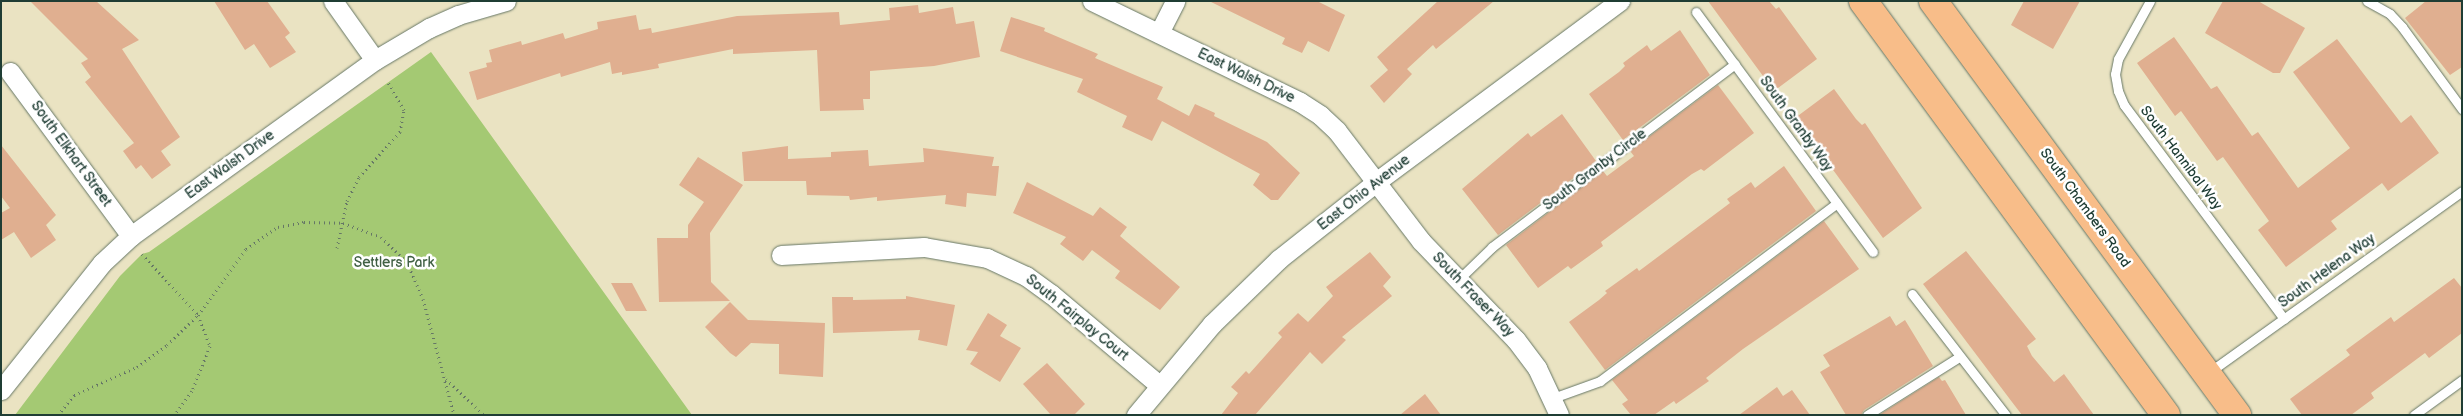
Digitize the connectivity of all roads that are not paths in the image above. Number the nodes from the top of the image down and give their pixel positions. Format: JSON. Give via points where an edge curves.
{"nodes":[{"id":1,"x":333,"y":1,"type":"edge"},
{"id":2,"x":506,"y":1,"type":"edge"},
{"id":3,"x":1092,"y":1,"type":"edge"},
{"id":4,"x":1175,"y":1,"type":"edge"},
{"id":5,"x":1620,"y":1,"type":"edge"},
{"id":6,"x":1863,"y":1,"type":"edge"},
{"id":7,"x":1933,"y":1,"type":"edge"},
{"id":8,"x":2150,"y":1,"type":"edge"},
{"id":9,"x":2367,"y":1,"type":"edge"},
{"id":10,"x":1696,"y":12,"type":"dead end"},
{"id":11,"x":1159,"y":34,"type":"junction"},
{"id":12,"x":375,"y":60,"type":"junction"},
{"id":13,"x":1735,"y":64,"type":"junction"},
{"id":14,"x":10,"y":72,"type":"dead end"},
{"id":15,"x":2462,"y":109,"type":"edge"},
{"id":16,"x":1376,"y":182,"type":"junction"},
{"id":17,"x":2462,"y":191,"type":"edge"},
{"id":18,"x":1837,"y":203,"type":"junction"},
{"id":19,"x":131,"y":236,"type":"junction"},
{"id":20,"x":1873,"y":252,"type":"dead end"},
{"id":21,"x":781,"y":255,"type":"dead end"},
{"id":22,"x":1458,"y":280,"type":"junction"},
{"id":23,"x":1912,"y":294,"type":"dead end"},
{"id":24,"x":2284,"y":319,"type":"junction"},
{"id":25,"x":1959,"y":358,"type":"junction"},
{"id":26,"x":2208,"y":373,"type":"junction"},
{"id":27,"x":2462,"y":380,"type":"edge"},
{"id":28,"x":1159,"y":385,"type":"junction"},
{"id":29,"x":1,"y":390,"type":"edge"},
{"id":30,"x":1556,"y":407,"type":"edge"},
{"id":31,"x":1136,"y":415,"type":"edge"},
{"id":32,"x":1867,"y":415,"type":"edge"},
{"id":33,"x":2006,"y":415,"type":"edge"},
{"id":34,"x":2166,"y":415,"type":"edge"},
{"id":35,"x":2237,"y":415,"type":"edge"},
{"id":36,"x":2414,"y":415,"type":"edge"}],
"edges":[{"from":1,"to":12,"type":"street"},
{"from":2,"to":12,"type":"street","name":"East Walsh Drive","via":[[458,15],[429,28]]},
{"from":3,"to":11,"type":"street","name":"East Walsh Drive"},
{"from":4,"to":11,"type":"street"},
{"from":5,"to":16,"type":"street","name":"East Ohio Avenue"},
{"from":6,"to":34,"type":"main road"},
{"from":7,"to":26,"type":"main road","name":"South Chambers Road"},
{"from":8,"to":24,"type":"lane","name":"South Hannibal Way","via":[[2118,59],[2118,91],[2124,105]]},
{"from":9,"to":15,"type":"lane","via":[[2390,14],[2402,27]]},
{"from":10,"to":13,"type":"lane","name":"South Granby Way"},
{"from":11,"to":16,"type":"street","name":"East Walsh Drive","via":[[1300,102],[1320,115],[1337,131]]},
{"from":12,"to":19,"type":"street","name":"East Walsh Drive"},
{"from":13,"to":18,"type":"lane","name":"South Granby Way"},
{"from":13,"to":22,"type":"lane","name":"South Granby Circle","via":[[1492,247]]},
{"from":14,"to":19,"type":"street","name":"South Elkhart Street"},
{"from":16,"to":22,"type":"street","name":"South Fraser Way","via":[[1421,241]]},
{"from":16,"to":28,"type":"street","name":"East Ohio Avenue","via":[[1244,291]]},
{"from":17,"to":24,"type":"lane","name":"South Helena Way"},
{"from":18,"to":20,"type":"lane","name":"South Granby Way"},
{"from":18,"to":30,"type":"lane","via":[[1600,381]]},
{"from":19,"to":29,"type":"street","name":"East Walsh Drive","via":[[102,263]]},
{"from":21,"to":28,"type":"street","name":"South Fairplay Court","via":[[924,247],[987,258],[1026,276],[1052,294]]},
{"from":22,"to":30,"type":"street","name":"South Fraser Way","via":[[1516,340],[1537,368]]},
{"from":23,"to":25,"type":"lane"},
{"from":24,"to":26,"type":"lane","name":"South Helena Way"},
{"from":25,"to":32,"type":"lane"},
{"from":25,"to":33,"type":"lane"},
{"from":26,"to":35,"type":"main road","name":"South Chambers Road"},
{"from":27,"to":36,"type":"lane"},
{"from":28,"to":31,"type":"street","name":"East Ohio Avenue"}]}
